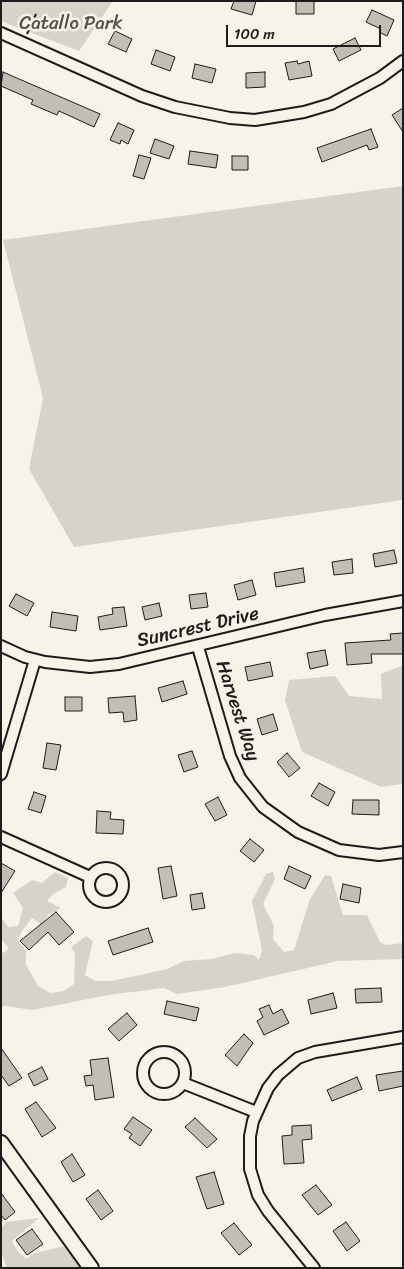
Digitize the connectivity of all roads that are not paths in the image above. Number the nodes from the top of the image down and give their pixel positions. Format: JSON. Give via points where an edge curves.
{"nodes":[{"id":1,"x":1,"y":34,"type":"edge"},
{"id":2,"x":403,"y":61,"type":"edge"},
{"id":3,"x":403,"y":601,"type":"edge"},
{"id":4,"x":1,"y":646,"type":"edge"},
{"id":5,"x":198,"y":647,"type":"junction"},
{"id":6,"x":35,"y":660,"type":"junction"},
{"id":7,"x":1,"y":774,"type":"edge"},
{"id":8,"x":1,"y":836,"type":"edge"},
{"id":9,"x":403,"y":852,"type":"edge"},
{"id":10,"x":90,"y":877,"type":"dead end"},
{"id":11,"x":403,"y":1037,"type":"edge"},
{"id":12,"x":183,"y":1083,"type":"junction"},
{"id":13,"x":256,"y":1112,"type":"junction"},
{"id":14,"x":1,"y":1143,"type":"edge"},
{"id":15,"x":91,"y":1268,"type":"edge"},
{"id":16,"x":314,"y":1268,"type":"edge"}],
"edges":[{"from":1,"to":2,"type":"street","via":[[142,96],[230,118],[255,120],[331,104]]},
{"from":3,"to":5,"type":"street","name":"Suncrest Drive","via":[[325,615]]},
{"from":4,"to":6,"type":"street","name":"Suncrest Drive"},
{"from":5,"to":6,"type":"street","name":"Suncrest Drive","via":[[90,667]]},
{"from":5,"to":9,"type":"street","name":"Harvest Way","via":[[230,756],[240,778],[263,807],[298,832],[339,850],[379,855]]},
{"from":6,"to":7,"type":"street"},
{"from":8,"to":10,"type":"street"},
{"from":11,"to":13,"type":"street","via":[[344,1046],[298,1058],[278,1075]]},
{"from":12,"to":12,"type":"street","via":[[183,1062],[173,1053],[152,1055],[144,1066],[144,1080],[152,1091],[159,1094],[173,1092]]},
{"from":12,"to":13,"type":"street"},
{"from":13,"to":16,"type":"street","via":[[250,1136],[250,1169],[258,1195]]},
{"from":14,"to":15,"type":"street"}]}
